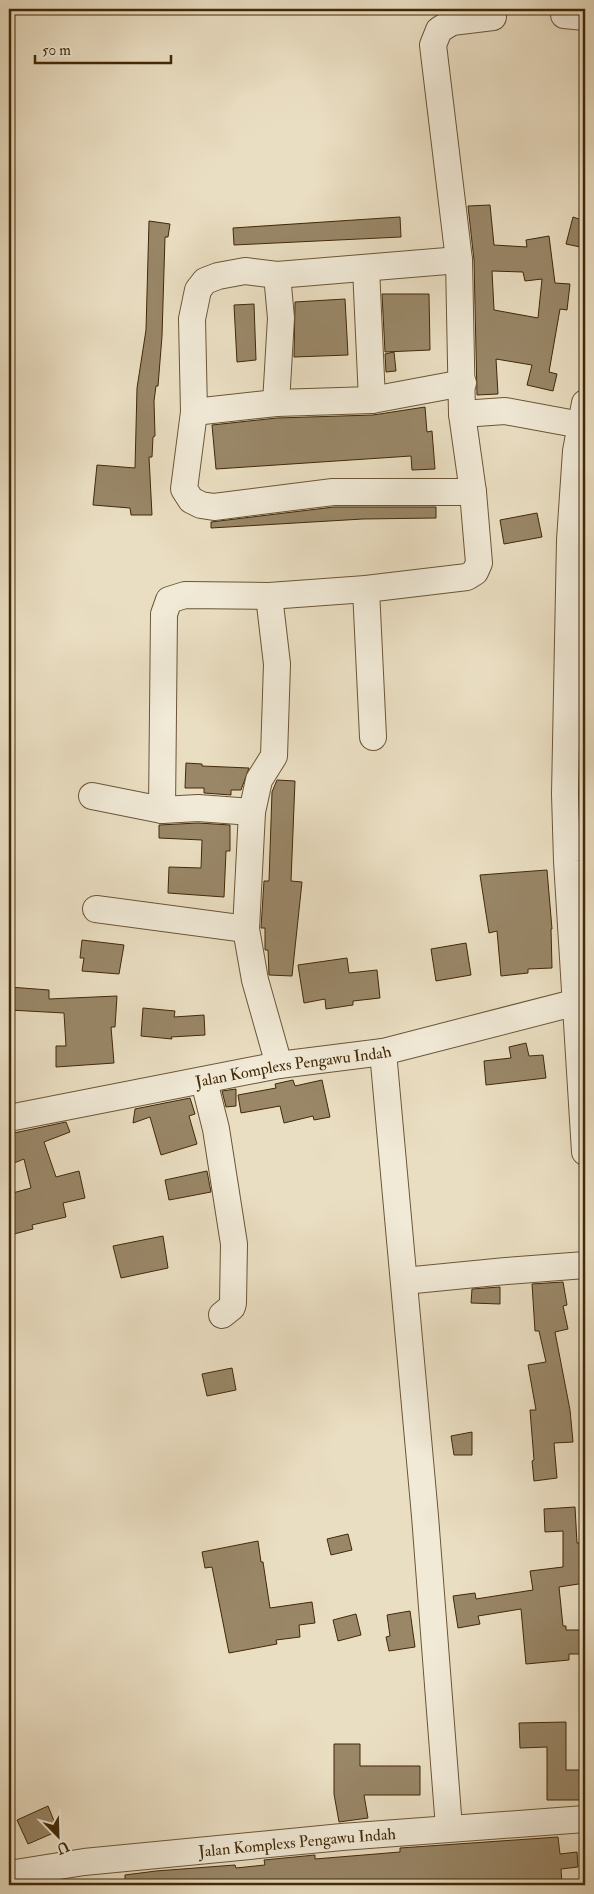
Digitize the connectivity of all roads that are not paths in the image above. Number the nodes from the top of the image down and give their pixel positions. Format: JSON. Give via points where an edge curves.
{"nodes":[{"id":1,"x":493,"y":17,"type":"dead end"},
{"id":2,"x":460,"y":260,"type":"junction"},
{"id":3,"x":366,"y":268,"type":"junction"},
{"id":4,"x":277,"y":275,"type":"junction"},
{"id":5,"x":463,"y":384,"type":"junction"},
{"id":6,"x":372,"y":400,"type":"junction"},
{"id":7,"x":276,"y":403,"type":"junction"},
{"id":8,"x":194,"y":412,"type":"junction"},
{"id":9,"x":462,"y":414,"type":"junction"},
{"id":10,"x":583,"y":414,"type":"edge"},
{"id":11,"x":580,"y":451,"type":"edge"},
{"id":12,"x":473,"y":492,"type":"junction"},
{"id":13,"x":578,"y":540,"type":"edge"},
{"id":14,"x":366,"y":589,"type":"junction"},
{"id":15,"x":269,"y":596,"type":"junction"},
{"id":16,"x":373,"y":737,"type":"dead end"},
{"id":17,"x":92,"y":796,"type":"dead end"},
{"id":18,"x":162,"y":810,"type":"junction"},
{"id":19,"x":252,"y":812,"type":"junction"},
{"id":20,"x":96,"y":909,"type":"dead end"},
{"id":21,"x":246,"y":929,"type":"junction"},
{"id":22,"x":580,"y":1001,"type":"edge"},
{"id":23,"x":382,"y":1052,"type":"junction"},
{"id":24,"x":279,"y":1065,"type":"junction"},
{"id":25,"x":204,"y":1080,"type":"junction"},
{"id":26,"x":9,"y":1118,"type":"edge"},
{"id":27,"x":585,"y":1152,"type":"edge"},
{"id":28,"x":585,"y":1265,"type":"edge"},
{"id":29,"x":404,"y":1281,"type":"junction"},
{"id":30,"x":222,"y":1315,"type":"dead end"},
{"id":31,"x":585,"y":1819,"type":"edge"},
{"id":32,"x":449,"y":1828,"type":"junction"},
{"id":33,"x":9,"y":1874,"type":"edge"}],
"edges":[{"from":1,"to":2,"type":"street","via":[[452,22],[439,30],[433,45]]},
{"from":2,"to":3,"type":"street"},
{"from":2,"to":5,"type":"street"},
{"from":3,"to":4,"type":"street"},
{"from":3,"to":6,"type":"street"},
{"from":4,"to":7,"type":"street","via":[[281,318]]},
{"from":4,"to":8,"type":"street","via":[[245,271],[227,274],[205,281],[198,290],[192,319]]},
{"from":5,"to":6,"type":"street"},
{"from":5,"to":9,"type":"street"},
{"from":6,"to":7,"type":"street"},
{"from":7,"to":8,"type":"street"},
{"from":8,"to":12,"type":"street","via":[[184,489],[191,500],[200,505],[230,505],[333,492]]},
{"from":9,"to":10,"type":"street","via":[[505,411]]},
{"from":9,"to":12,"type":"street"},
{"from":10,"to":11,"type":"street"},
{"from":11,"to":13,"type":"street"},
{"from":12,"to":14,"type":"street","via":[[479,563],[475,572],[467,577]]},
{"from":13,"to":22,"type":"street","via":[[565,794],[566,861]]},
{"from":14,"to":15,"type":"street"},
{"from":14,"to":16,"type":"street"},
{"from":15,"to":18,"type":"street","via":[[186,595],[169,600],[164,614]]},
{"from":15,"to":19,"type":"street","via":[[277,664],[274,756],[259,780]]},
{"from":17,"to":18,"type":"street"},
{"from":18,"to":19,"type":"street","via":[[198,808]]},
{"from":19,"to":21,"type":"street"},
{"from":20,"to":21,"type":"street"},
{"from":21,"to":24,"type":"street","via":[[255,980]]},
{"from":22,"to":23,"type":"street","name":"Jalan Komplexs Pengawu Indah"},
{"from":22,"to":27,"type":"street"},
{"from":23,"to":24,"type":"street","name":"Jalan Komplexs Pengawu Indah"},
{"from":23,"to":29,"type":"street"},
{"from":24,"to":25,"type":"street","name":"Jalan Komplexs Pengawu Indah"},
{"from":25,"to":26,"type":"street","name":"Jalan Komplexs Pengawu Indah"},
{"from":25,"to":30,"type":"street","via":[[216,1129],[234,1244],[233,1303]]},
{"from":28,"to":29,"type":"street"},
{"from":29,"to":32,"type":"street"},
{"from":31,"to":32,"type":"street","name":"Jalan Komplexs Pengawu Indah"},
{"from":32,"to":33,"type":"street","name":"Jalan Komplexs Pengawu Indah","via":[[84,1862]]}]}
